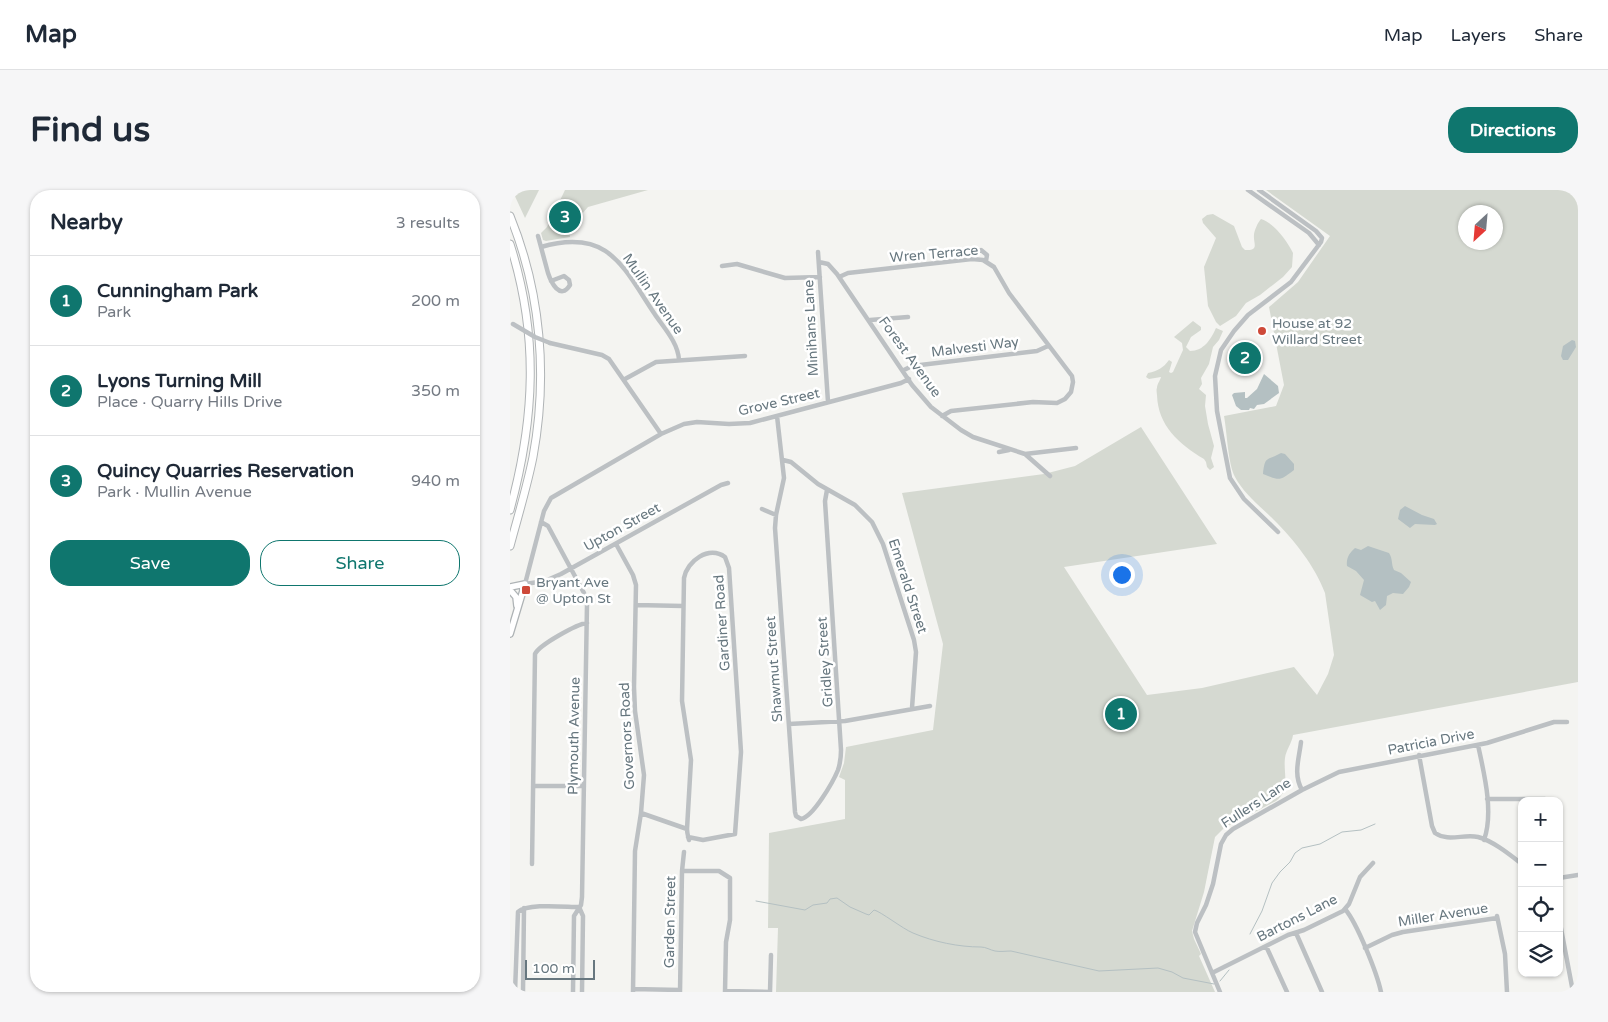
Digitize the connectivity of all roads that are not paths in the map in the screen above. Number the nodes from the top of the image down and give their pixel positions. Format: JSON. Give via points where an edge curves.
{"nodes":[{"id":1,"x":1248,"y":190,"type":"edge"},
{"id":2,"x":1259,"y":190,"type":"edge"},
{"id":3,"x":510,"y":216,"type":"edge"},
{"id":4,"x":510,"y":226,"type":"edge"},
{"id":5,"x":538,"y":236,"type":"dead end"},
{"id":6,"x":510,"y":244,"type":"edge"},
{"id":7,"x":1319,"y":245,"type":"junction"},
{"id":8,"x":541,"y":247,"type":"junction"},
{"id":9,"x":818,"y":252,"type":"dead end"},
{"id":10,"x":510,"y":257,"type":"edge"},
{"id":11,"x":972,"y":259,"type":"junction"},
{"id":12,"x":986,"y":261,"type":"junction"},
{"id":13,"x":819,"y":262,"type":"junction"},
{"id":14,"x":722,"y":266,"type":"dead end"},
{"id":15,"x":820,"y":277,"type":"junction"},
{"id":16,"x":839,"y":277,"type":"junction"},
{"id":17,"x":551,"y":280,"type":"junction"},
{"id":18,"x":908,"y":317,"type":"dead end"},
{"id":19,"x":870,"y":320,"type":"junction"},
{"id":20,"x":511,"y":323,"type":"edge"},
{"id":21,"x":1048,"y":346,"type":"junction"},
{"id":22,"x":745,"y":356,"type":"dead end"},
{"id":23,"x":679,"y":360,"type":"junction"},
{"id":24,"x":904,"y":370,"type":"junction"},
{"id":25,"x":625,"y":379,"type":"junction"},
{"id":26,"x":909,"y":379,"type":"junction"},
{"id":27,"x":828,"y":402,"type":"junction"},
{"id":28,"x":777,"y":416,"type":"junction"},
{"id":29,"x":942,"y":416,"type":"junction"},
{"id":30,"x":661,"y":434,"type":"junction"},
{"id":31,"x":1076,"y":448,"type":"dead end"},
{"id":32,"x":1011,"y":450,"type":"junction"},
{"id":33,"x":999,"y":452,"type":"dead end"},
{"id":34,"x":1025,"y":454,"type":"junction"},
{"id":35,"x":783,"y":460,"type":"junction"},
{"id":36,"x":1050,"y":476,"type":"dead end"},
{"id":37,"x":728,"y":483,"type":"dead end"},
{"id":38,"x":827,"y":490,"type":"junction"},
{"id":39,"x":510,"y":496,"type":"edge"},
{"id":40,"x":762,"y":509,"type":"dead end"},
{"id":41,"x":510,"y":510,"type":"edge"},
{"id":42,"x":776,"y":515,"type":"junction"},
{"id":43,"x":541,"y":522,"type":"junction"},
{"id":44,"x":510,"y":528,"type":"edge"},
{"id":45,"x":1278,"y":532,"type":"dead end"},
{"id":46,"x":616,"y":544,"type":"junction"},
{"id":47,"x":510,"y":546,"type":"edge"},
{"id":48,"x":570,"y":569,"type":"junction"},
{"id":49,"x":525,"y":584,"type":"junction"},
{"id":50,"x":510,"y":588,"type":"edge"},
{"id":51,"x":636,"y":605,"type":"junction"},
{"id":52,"x":683,"y":606,"type":"junction"},
{"id":53,"x":516,"y":611,"type":"junction"},
{"id":54,"x":587,"y":623,"type":"junction"},
{"id":55,"x":510,"y":634,"type":"edge"},
{"id":56,"x":930,"y":706,"type":"dead end"},
{"id":57,"x":912,"y":708,"type":"junction"},
{"id":58,"x":841,"y":722,"type":"junction"},
{"id":59,"x":1567,"y":722,"type":"dead end"},
{"id":60,"x":789,"y":724,"type":"junction"},
{"id":61,"x":1301,"y":742,"type":"dead end"},
{"id":62,"x":1478,"y":745,"type":"junction"},
{"id":63,"x":1419,"y":756,"type":"junction"},
{"id":64,"x":533,"y":786,"type":"junction"},
{"id":65,"x":584,"y":786,"type":"junction"},
{"id":66,"x":1302,"y":790,"type":"junction"},
{"id":67,"x":1487,"y":799,"type":"junction"},
{"id":68,"x":1518,"y":799,"type":"edge"},
{"id":69,"x":641,"y":813,"type":"junction"},
{"id":70,"x":801,"y":819,"type":"joint"},
{"id":71,"x":686,"y":829,"type":"junction"},
{"id":72,"x":1484,"y":840,"type":"junction"},
{"id":73,"x":684,"y":852,"type":"dead end"},
{"id":74,"x":1518,"y":861,"type":"edge"},
{"id":75,"x":1373,"y":863,"type":"dead end"},
{"id":76,"x":532,"y":864,"type":"dead end"},
{"id":77,"x":682,"y":871,"type":"junction"},
{"id":78,"x":1578,"y":875,"type":"edge"},
{"id":79,"x":1563,"y":877,"type":"edge"},
{"id":80,"x":524,"y":908,"type":"junction"},
{"id":81,"x":579,"y":908,"type":"junction"},
{"id":82,"x":1345,"y":909,"type":"junction"},
{"id":83,"x":1562,"y":932,"type":"edge"},
{"id":84,"x":1296,"y":933,"type":"junction"},
{"id":85,"x":1266,"y":946,"type":"junction"},
{"id":86,"x":1365,"y":948,"type":"junction"},
{"id":87,"x":771,"y":955,"type":"dead end"},
{"id":88,"x":1212,"y":973,"type":"junction"},
{"id":89,"x":632,"y":991,"type":"edge"},
{"id":90,"x":680,"y":991,"type":"edge"},
{"id":91,"x":725,"y":991,"type":"edge"},
{"id":92,"x":515,"y":992,"type":"edge"},
{"id":93,"x":523,"y":992,"type":"edge"},
{"id":94,"x":573,"y":992,"type":"edge"},
{"id":95,"x":582,"y":992,"type":"edge"},
{"id":96,"x":770,"y":992,"type":"edge"},
{"id":97,"x":1220,"y":992,"type":"edge"},
{"id":98,"x":1287,"y":992,"type":"edge"},
{"id":99,"x":1322,"y":992,"type":"edge"},
{"id":100,"x":1381,"y":992,"type":"edge"},
{"id":101,"x":1507,"y":992,"type":"edge"},
{"id":102,"x":1573,"y":992,"type":"edge"}],
"edges":[{"from":1,"to":7,"type":"street","via":[[1309,233]]},
{"from":2,"to":7,"type":"street","via":[[1321,236]]},
{"from":3,"to":47,"type":"highway","via":[[524,255],[535,304],[541,379],[533,455]]},
{"from":4,"to":44,"type":"highway","via":[[531,305],[537,379],[532,438]]},
{"from":5,"to":8,"type":"street"},
{"from":6,"to":41,"type":"highway","via":[[525,302],[531,377],[526,444]]},
{"from":7,"to":45,"type":"street","via":[[1291,282],[1248,315],[1234,331],[1223,346],[1215,372],[1217,411],[1230,478],[1244,499]]},
{"from":8,"to":17,"type":"street"},
{"from":8,"to":23,"type":"street","name":"Mullin Avenue","via":[[582,242],[613,256],[675,345]]},
{"from":9,"to":13,"type":"street","name":"Minihans Lane"},
{"from":10,"to":39,"type":"highway","via":[[523,320],[527,377],[523,435]]},
{"from":11,"to":12,"type":"street","name":"Wren Terrace"},
{"from":11,"to":12,"type":"street","via":[[974,253],[981,250],[987,253]]},
{"from":11,"to":16,"type":"street","name":"Wren Terrace","via":[[848,273]]},
{"from":12,"to":21,"type":"street","name":"Wren Terrace","via":[[994,267]]},
{"from":13,"to":15,"type":"street","name":"Minihans Lane"},
{"from":13,"to":16,"type":"street","name":"Forest Avenue","via":[[828,264]]},
{"from":14,"to":15,"type":"street","via":[[737,264],[785,278]]},
{"from":15,"to":27,"type":"street","name":"Minihans Lane"},
{"from":16,"to":19,"type":"street","name":"Forest Avenue"},
{"from":17,"to":17,"type":"street","via":[[561,291],[570,285],[567,277]]},
{"from":18,"to":19,"type":"street"},
{"from":19,"to":24,"type":"street","name":"Forest Avenue"},
{"from":20,"to":25,"type":"street","bridge":true,"via":[[550,343],[605,356]]},
{"from":21,"to":24,"type":"street","name":"Malvesti Way","via":[[1037,351],[912,366]]},
{"from":21,"to":29,"type":"street","name":"Wren Terrace","via":[[1072,376],[1072,388],[1062,401],[951,411]]},
{"from":22,"to":23,"type":"street"},
{"from":23,"to":25,"type":"street","via":[[653,363]]},
{"from":24,"to":26,"type":"street","name":"Forest Avenue"},
{"from":25,"to":30,"type":"street"},
{"from":26,"to":27,"type":"street","name":"Grove Street"},
{"from":26,"to":29,"type":"street","name":"Forest Avenue"},
{"from":27,"to":28,"type":"street","name":"Grove Street"},
{"from":28,"to":30,"type":"street","name":"Grove Street","via":[[744,424],[690,422]]},
{"from":28,"to":35,"type":"street","name":"Shawmut Street"},
{"from":29,"to":32,"type":"street","name":"Forest Avenue","via":[[969,436]]},
{"from":30,"to":43,"type":"street","name":"Grove Street","via":[[550,498]]},
{"from":31,"to":34,"type":"street"},
{"from":32,"to":33,"type":"street"},
{"from":32,"to":34,"type":"street","name":"Forest Avenue"},
{"from":34,"to":36,"type":"street","name":"Forest Avenue"},
{"from":35,"to":38,"type":"street","name":"Emerald Street","via":[[789,461]]},
{"from":35,"to":42,"type":"street","name":"Shawmut Street","via":[[784,482]]},
{"from":37,"to":46,"type":"street","name":"Upton Street"},
{"from":38,"to":57,"type":"street","name":"Emerald Street","via":[[859,508],[882,539],[914,640]]},
{"from":38,"to":58,"type":"street","name":"Gridley Street","via":[[825,501]]},
{"from":40,"to":42,"type":"street"},
{"from":42,"to":60,"type":"street","name":"Shawmut Street"},
{"from":43,"to":48,"type":"street","name":"Plymouth Avenue","via":[[548,526]]},
{"from":43,"to":49,"type":"street"},
{"from":46,"to":48,"type":"street","name":"Upton Street"},
{"from":46,"to":51,"type":"street","name":"Governors Road","via":[[634,578]]},
{"from":48,"to":49,"type":"street","name":"Upton Street","via":[[545,581]]},
{"from":48,"to":54,"type":"street","name":"Plymouth Avenue","via":[[586,600]]},
{"from":49,"to":50,"type":"main road"},
{"from":49,"to":53,"type":"main road"},
{"from":50,"to":53,"type":"main road","via":[[516,600]]},
{"from":51,"to":52,"type":"street"},
{"from":51,"to":69,"type":"street","name":"Governors Road","via":[[634,687],[644,775]]},
{"from":52,"to":71,"type":"street","name":"Gardiner Road","via":[[682,701],[691,760]]},
{"from":52,"to":71,"type":"street","name":"Gardiner Road","via":[[684,575],[690,564],[709,553],[725,557],[729,568],[741,747],[735,834],[703,840],[688,838]]},
{"from":53,"to":55,"type":"main road"},
{"from":54,"to":64,"type":"street","via":[[536,652]]},
{"from":54,"to":65,"type":"street","name":"Plymouth Avenue"},
{"from":56,"to":57,"type":"street"},
{"from":57,"to":58,"type":"street"},
{"from":58,"to":60,"type":"street"},
{"from":58,"to":70,"type":"street","name":"Gridley Street","via":[[841,750],[836,773],[811,814]]},
{"from":59,"to":62,"type":"street","name":"Patricia Drive","via":[[1554,722]]},
{"from":60,"to":70,"type":"street","name":"Shawmut Street","via":[[795,812]]},
{"from":61,"to":66,"type":"street","name":"Fullers Lane","via":[[1296,776]]},
{"from":62,"to":63,"type":"street","name":"Patricia Drive"},
{"from":62,"to":67,"type":"street"},
{"from":63,"to":66,"type":"street","name":"Patricia Drive","via":[[1339,772]]},
{"from":63,"to":72,"type":"street","via":[[1435,833]]},
{"from":64,"to":65,"type":"street"},
{"from":64,"to":76,"type":"street"},
{"from":65,"to":81,"type":"street","name":"Plymouth Avenue","via":[[582,897]]},
{"from":66,"to":88,"type":"street","name":"Fullers Lane","via":[[1237,826],[1222,841],[1213,884],[1195,932]]},
{"from":67,"to":68,"type":"street"},
{"from":67,"to":72,"type":"street"},
{"from":69,"to":71,"type":"street"},
{"from":69,"to":89,"type":"street","name":"Governors Road","via":[[635,852]]},
{"from":72,"to":74,"type":"street"},
{"from":73,"to":77,"type":"street","name":"Garden Street"},
{"from":75,"to":82,"type":"street","name":"Bartons Lane","via":[[1360,877]]},
{"from":77,"to":90,"type":"street","name":"Garden Street"},
{"from":77,"to":91,"type":"street","via":[[719,870],[730,878]]},
{"from":78,"to":79,"type":"street"},
{"from":80,"to":81,"type":"street"},
{"from":80,"to":92,"type":"street","via":[[516,916]]},
{"from":80,"to":93,"type":"street"},
{"from":81,"to":94,"type":"street","name":"Plymouth Avenue","via":[[574,916]]},
{"from":81,"to":95,"type":"street","name":"Plymouth Avenue","via":[[583,916]]},
{"from":82,"to":84,"type":"street","name":"Bartons Lane"},
{"from":82,"to":86,"type":"street"},
{"from":83,"to":102,"type":"street"},
{"from":84,"to":85,"type":"street","name":"Bartons Lane"},
{"from":84,"to":99,"type":"street"},
{"from":85,"to":88,"type":"street","name":"Bartons Lane"},
{"from":85,"to":98,"type":"street"},
{"from":86,"to":100,"type":"street"},
{"from":86,"to":101,"type":"street","name":"Miller Avenue","via":[[1403,932],[1497,916],[1505,954]]},
{"from":87,"to":96,"type":"street"},
{"from":88,"to":97,"type":"street","name":"Fullers Lane"},
{"from":89,"to":90,"type":"street"},
{"from":91,"to":96,"type":"street"}]}
